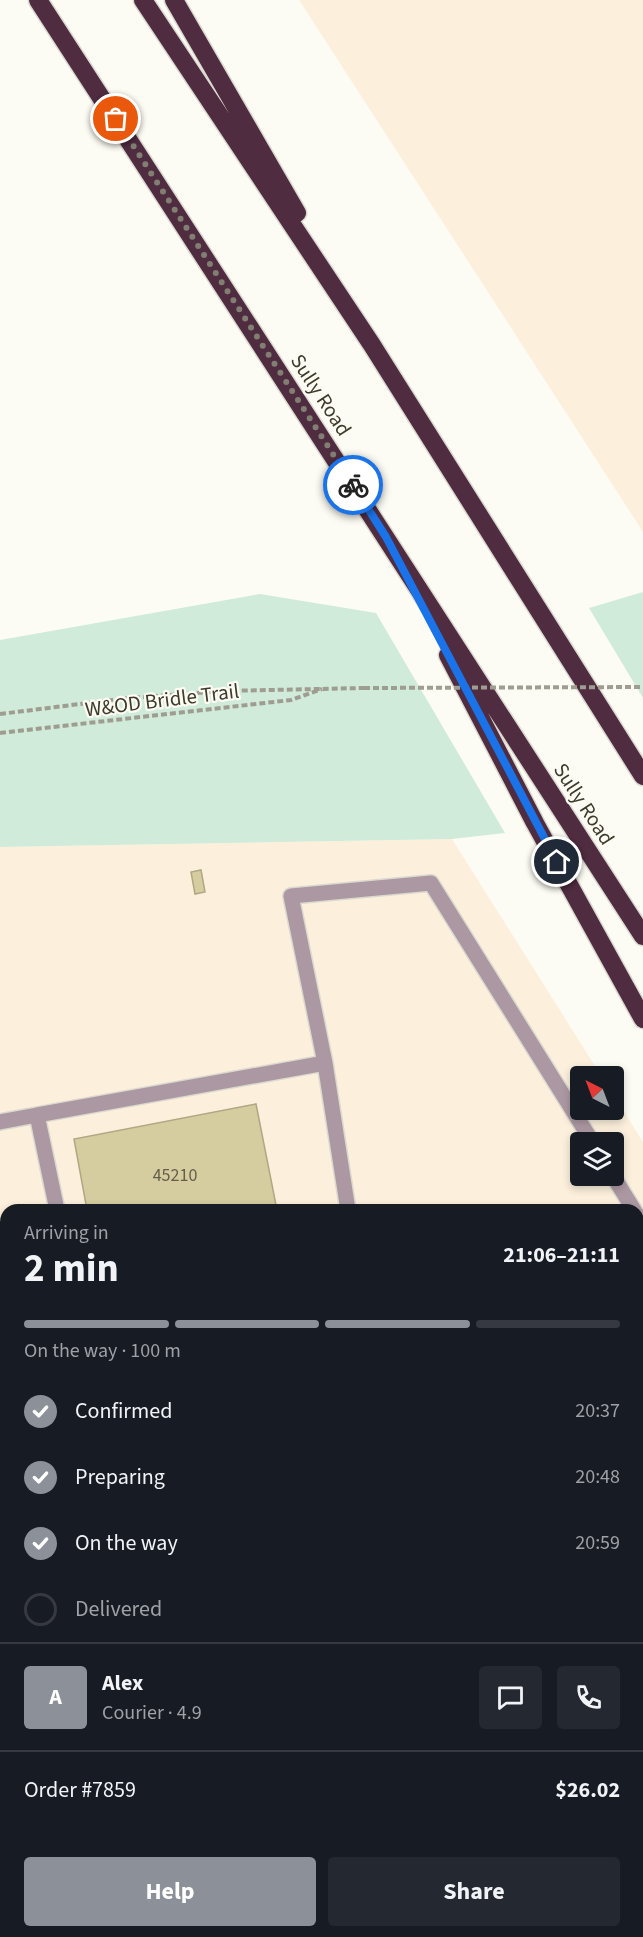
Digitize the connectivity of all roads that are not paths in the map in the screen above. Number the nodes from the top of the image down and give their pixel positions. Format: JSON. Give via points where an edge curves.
{"nodes":[{"id":1,"x":38,"y":0,"type":"edge"},
{"id":2,"x":143,"y":0,"type":"edge"},
{"id":3,"x":174,"y":0,"type":"edge"},
{"id":4,"x":372,"y":345,"type":"junction"},
{"id":5,"x":386,"y":537,"type":"junction"},
{"id":6,"x":643,"y":776,"type":"edge"},
{"id":7,"x":643,"y":936,"type":"edge"},
{"id":8,"x":643,"y":1019,"type":"edge"},
{"id":9,"x":325,"y":1063,"type":"junction"},
{"id":10,"x":37,"y":1115,"type":"junction"},
{"id":11,"x":0,"y":1122,"type":"edge"},
{"id":12,"x":585,"y":1132,"type":"edge"},
{"id":13,"x":619,"y":1186,"type":"edge"},
{"id":14,"x":56,"y":1204,"type":"edge"},
{"id":15,"x":347,"y":1204,"type":"edge"},
{"id":16,"x":630,"y":1204,"type":"edge"}],
"edges":[{"from":1,"to":5,"type":"highway","name":"Sully Road"},
{"from":2,"to":4,"type":"highway"},
{"from":3,"to":4,"type":"highway"},
{"from":4,"to":6,"type":"highway"},
{"from":5,"to":7,"type":"highway","name":"Sully Road"},
{"from":5,"to":8,"type":"highway"},
{"from":9,"to":10,"type":"street"},
{"from":9,"to":12,"type":"street","via":[[291,896],[431,883]]},
{"from":9,"to":15,"type":"street"},
{"from":10,"to":11,"type":"street"},
{"from":10,"to":14,"type":"street"},
{"from":13,"to":16,"type":"street"}]}
